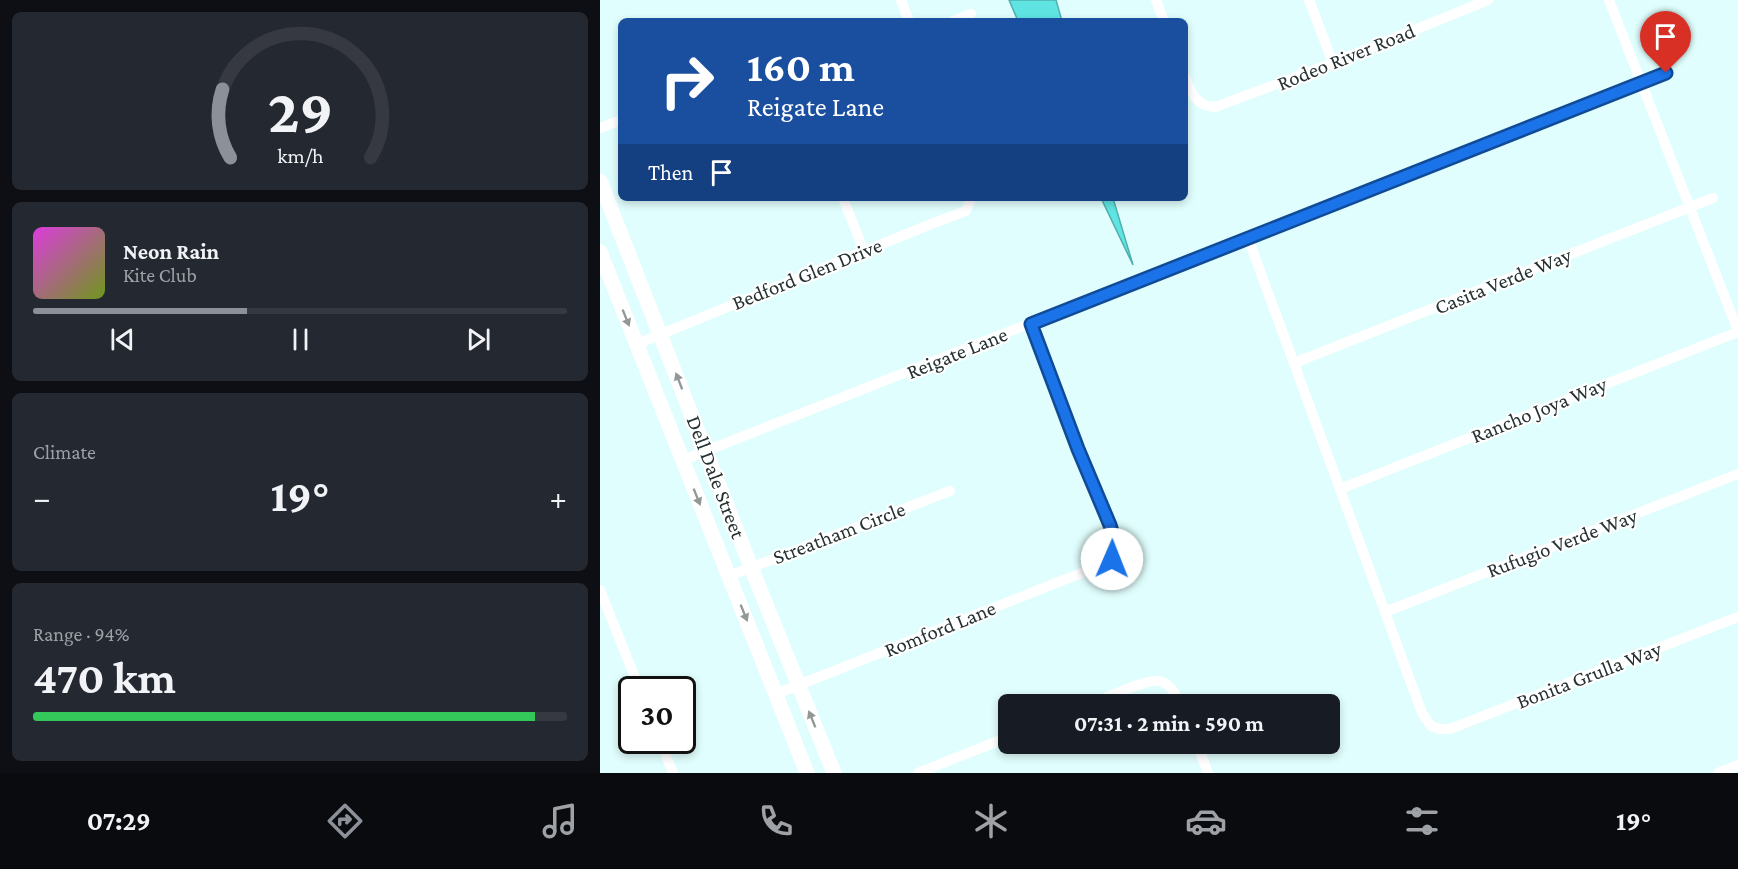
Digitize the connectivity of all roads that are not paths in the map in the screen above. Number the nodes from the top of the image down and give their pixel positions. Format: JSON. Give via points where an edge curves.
{"nodes":[{"id":1,"x":901,"y":0,"type":"edge"},
{"id":2,"x":1156,"y":0,"type":"edge"},
{"id":3,"x":1309,"y":0,"type":"edge"},
{"id":4,"x":1488,"y":0,"type":"edge"},
{"id":5,"x":1609,"y":0,"type":"edge"},
{"id":6,"x":1467,"y":4,"type":"edge"},
{"id":7,"x":971,"y":14,"type":"dead end"},
{"id":8,"x":908,"y":18,"type":"edge"},
{"id":9,"x":961,"y":18,"type":"edge"},
{"id":10,"x":1163,"y":18,"type":"edge"},
{"id":11,"x":1333,"y":63,"type":"junction"},
{"id":12,"x":1666,"y":73,"type":"dead end"},
{"id":13,"x":1188,"y":84,"type":"edge"},
{"id":14,"x":1641,"y":84,"type":"junction"},
{"id":15,"x":618,"y":121,"type":"edge"},
{"id":16,"x":600,"y":128,"type":"edge"},
{"id":17,"x":600,"y":181,"type":"edge"},
{"id":18,"x":1713,"y":198,"type":"dead end"},
{"id":19,"x":844,"y":201,"type":"edge"},
{"id":20,"x":970,"y":201,"type":"edge"},
{"id":21,"x":1690,"y":207,"type":"junction"},
{"id":22,"x":1248,"y":238,"type":"junction"},
{"id":23,"x":864,"y":251,"type":"junction"},
{"id":24,"x":600,"y":252,"type":"edge"},
{"id":25,"x":1031,"y":324,"type":"junction"},
{"id":26,"x":1738,"y":331,"type":"edge"},
{"id":27,"x":661,"y":334,"type":"junction"},
{"id":28,"x":637,"y":344,"type":"junction"},
{"id":29,"x":1294,"y":363,"type":"junction"},
{"id":30,"x":706,"y":451,"type":"junction"},
{"id":31,"x":683,"y":460,"type":"junction"},
{"id":32,"x":1738,"y":474,"type":"edge"},
{"id":33,"x":1340,"y":489,"type":"junction"},
{"id":34,"x":950,"y":491,"type":"dead end"},
{"id":35,"x":751,"y":567,"type":"junction"},
{"id":36,"x":729,"y":576,"type":"junction"},
{"id":37,"x":600,"y":590,"type":"edge"},
{"id":38,"x":1385,"y":612,"type":"junction"},
{"id":39,"x":1738,"y":618,"type":"edge"},
{"id":40,"x":634,"y":676,"type":"edge"},
{"id":41,"x":799,"y":685,"type":"junction"},
{"id":42,"x":776,"y":694,"type":"junction"},
{"id":43,"x":1116,"y":694,"type":"edge"},
{"id":44,"x":1175,"y":694,"type":"edge"},
{"id":45,"x":998,"y":741,"type":"edge"},
{"id":46,"x":665,"y":754,"type":"edge"},
{"id":47,"x":1201,"y":754,"type":"edge"},
{"id":48,"x":1738,"y":765,"type":"edge"},
{"id":49,"x":673,"y":773,"type":"edge"},
{"id":50,"x":807,"y":773,"type":"edge"},
{"id":51,"x":834,"y":773,"type":"edge"},
{"id":52,"x":918,"y":773,"type":"edge"},
{"id":53,"x":1208,"y":773,"type":"edge"},
{"id":54,"x":1718,"y":773,"type":"edge"}],
"edges":[{"from":1,"to":8,"type":"street"},
{"from":2,"to":10,"type":"street"},
{"from":3,"to":11,"type":"street"},
{"from":4,"to":6,"type":"street","name":"Rodeo River Road"},
{"from":5,"to":14,"type":"street"},
{"from":6,"to":11,"type":"street","name":"Rodeo River Road"},
{"from":7,"to":9,"type":"street"},
{"from":11,"to":13,"type":"street","name":"Rodeo River Road","via":[[1215,107],[1204,105],[1193,96]]},
{"from":12,"to":14,"type":"street","name":"Reigate Lane"},
{"from":14,"to":21,"type":"street"},
{"from":14,"to":22,"type":"street","name":"Reigate Lane"},
{"from":15,"to":16,"type":"street"},
{"from":17,"to":27,"type":"main road","name":"Dell Dale Street"},
{"from":18,"to":21,"type":"street","name":"Casita Verde Way"},
{"from":19,"to":23,"type":"street"},
{"from":20,"to":23,"type":"street","name":"Bedford Glen Drive","via":[[966,211]]},
{"from":21,"to":26,"type":"street"},
{"from":21,"to":29,"type":"street","name":"Casita Verde Way"},
{"from":22,"to":25,"type":"street","name":"Reigate Lane"},
{"from":22,"to":29,"type":"street"},
{"from":23,"to":27,"type":"street","name":"Bedford Glen Drive"},
{"from":24,"to":28,"type":"main road","name":"Dell Dale Street","one_way":true},
{"from":25,"to":30,"type":"street","name":"Reigate Lane"},
{"from":25,"to":41,"type":"street","name":"Romford Lane","via":[[1114,535],[1112,559]]},
{"from":26,"to":33,"type":"street","name":"Rancho Joya Way"},
{"from":27,"to":28,"type":"street","name":"Bedford Glen Drive"},
{"from":30,"to":27,"type":"main road","name":"Dell Dale Street","one_way":true},
{"from":28,"to":31,"type":"main road","name":"Dell Dale Street"},
{"from":29,"to":33,"type":"street"},
{"from":30,"to":31,"type":"street","name":"Reigate Lane"},
{"from":30,"to":35,"type":"main road","name":"Dell Dale Street"},
{"from":31,"to":36,"type":"main road","name":"Dell Dale Street","one_way":true},
{"from":32,"to":38,"type":"street","name":"Rufugio Verde Way"},
{"from":33,"to":38,"type":"street"},
{"from":34,"to":35,"type":"street","name":"Streatham Circle"},
{"from":35,"to":36,"type":"street","name":"Streatham Circle"},
{"from":35,"to":41,"type":"main road","name":"Dell Dale Street"},
{"from":36,"to":42,"type":"main road","name":"Dell Dale Street","one_way":true},
{"from":37,"to":40,"type":"street"},
{"from":38,"to":39,"type":"street","name":"Bonita Grulla Way","via":[[1422,712],[1431,726],[1440,729],[1450,729]]},
{"from":41,"to":42,"type":"street","name":"Romford Lane"},
{"from":51,"to":41,"type":"main road","name":"Dell Dale Street","one_way":true},
{"from":42,"to":50,"type":"main road","name":"Dell Dale Street"},
{"from":43,"to":44,"type":"street","via":[[1159,681]]},
{"from":45,"to":52,"type":"street"},
{"from":46,"to":49,"type":"street"},
{"from":47,"to":53,"type":"street"},
{"from":48,"to":54,"type":"street"}]}
